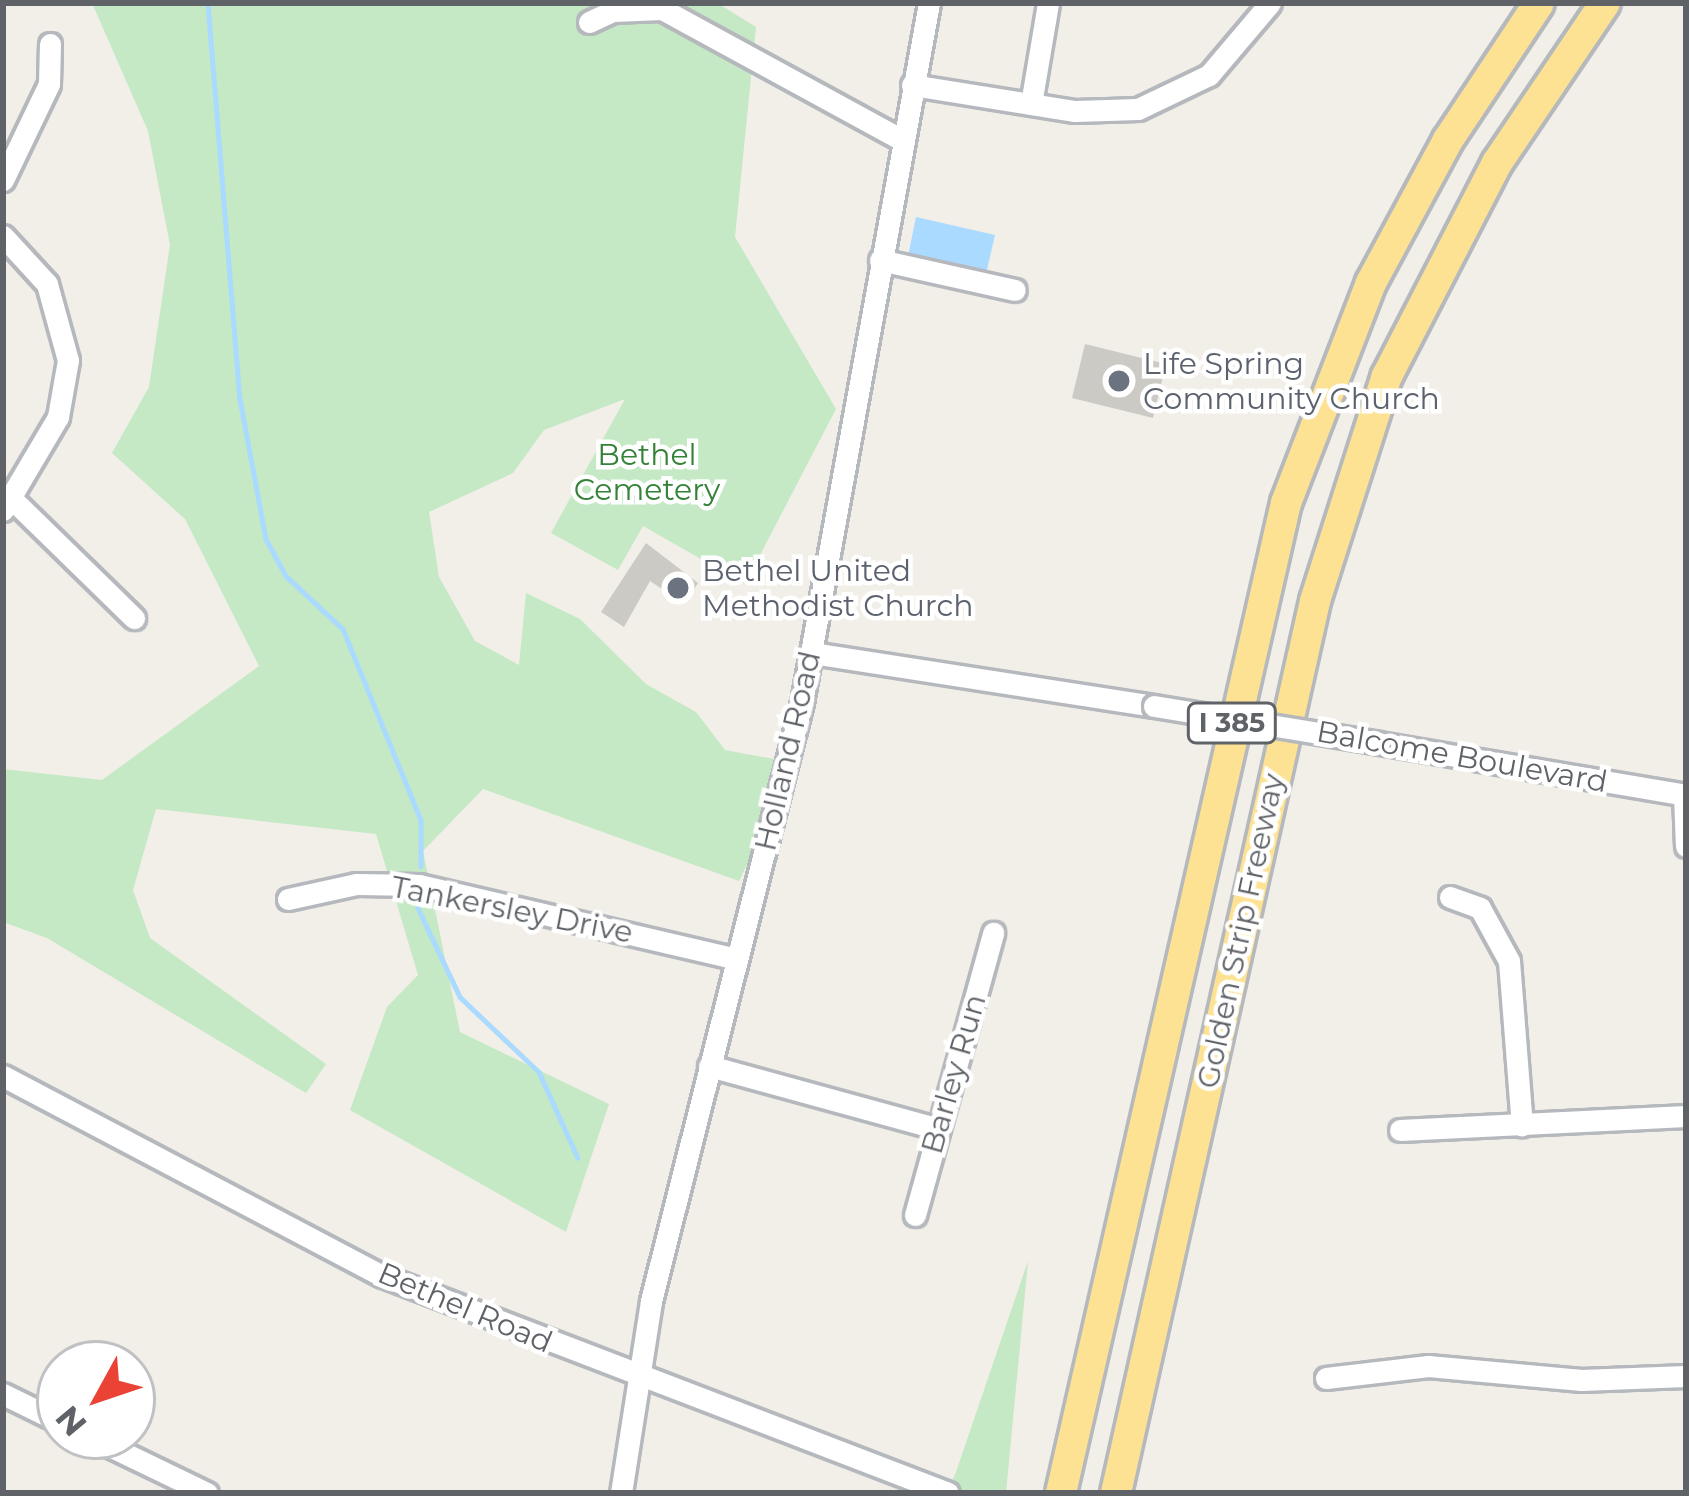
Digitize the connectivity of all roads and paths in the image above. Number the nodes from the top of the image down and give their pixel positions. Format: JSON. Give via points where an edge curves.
{"nodes":[{"id":1,"x":929,"y":3,"type":"edge"},
{"id":2,"x":1048,"y":3,"type":"edge"},
{"id":3,"x":1270,"y":3,"type":"edge"},
{"id":4,"x":1539,"y":3,"type":"edge"},
{"id":5,"x":1605,"y":3,"type":"edge"},
{"id":6,"x":590,"y":22,"type":"dead end"},
{"id":7,"x":50,"y":44,"type":"dead end"},
{"id":8,"x":912,"y":85,"type":"junction"},
{"id":9,"x":1031,"y":104,"type":"junction"},
{"id":10,"x":902,"y":140,"type":"junction"},
{"id":11,"x":3,"y":180,"type":"edge"},
{"id":12,"x":3,"y":236,"type":"edge"},
{"id":13,"x":880,"y":260,"type":"junction"},
{"id":14,"x":1015,"y":290,"type":"dead end"},
{"id":15,"x":7,"y":504,"type":"edge"},
{"id":16,"x":134,"y":618,"type":"dead end"},
{"id":17,"x":812,"y":653,"type":"junction"},
{"id":18,"x":1685,"y":795,"type":"edge"},
{"id":19,"x":1686,"y":846,"type":"edge"},
{"id":20,"x":1450,"y":897,"type":"dead end"},
{"id":21,"x":288,"y":899,"type":"dead end"},
{"id":22,"x":992,"y":933,"type":"dead end"},
{"id":23,"x":736,"y":959,"type":"junction"},
{"id":24,"x":709,"y":1066,"type":"junction"},
{"id":25,"x":3,"y":1076,"type":"edge"},
{"id":26,"x":1686,"y":1116,"type":"edge"},
{"id":27,"x":1522,"y":1125,"type":"junction"},
{"id":28,"x":939,"y":1129,"type":"junction"},
{"id":29,"x":1400,"y":1130,"type":"dead end"},
{"id":30,"x":915,"y":1215,"type":"dead end"},
{"id":31,"x":1686,"y":1376,"type":"edge"},
{"id":32,"x":1326,"y":1378,"type":"dead end"},
{"id":33,"x":639,"y":1380,"type":"junction"},
{"id":34,"x":3,"y":1394,"type":"edge"},
{"id":35,"x":36,"y":1410,"type":"edge"},
{"id":36,"x":139,"y":1460,"type":"edge"},
{"id":37,"x":935,"y":1491,"type":"edge"},
{"id":38,"x":207,"y":1493,"type":"edge"},
{"id":39,"x":621,"y":1493,"type":"edge"},
{"id":40,"x":1061,"y":1493,"type":"edge"},
{"id":41,"x":1116,"y":1493,"type":"edge"}],
"edges":[{"from":1,"to":8,"type":"street","name":"Holland Road"},
{"from":2,"to":9,"type":"street"},
{"from":3,"to":9,"type":"street","via":[[1222,63],[1170,98],[1106,113]]},
{"from":4,"to":40,"type":"highway","name":"Golden Strip Freeway","number":"I 385","via":[[1388,250],[1340,353],[1286,503]]},
{"from":5,"to":41,"type":"highway","name":"Golden Strip Freeway","number":"I 385","via":[[1497,163],[1387,376],[1315,601]]},
{"from":6,"to":10,"type":"street","via":[[613,11],[662,9]]},
{"from":7,"to":11,"type":"street","via":[[49,84]]},
{"from":8,"to":9,"type":"street"},
{"from":8,"to":10,"type":"street","name":"Holland Road"},
{"from":10,"to":13,"type":"street","name":"Holland Road"},
{"from":12,"to":15,"type":"street","via":[[47,284],[68,360],[58,417]]},
{"from":13,"to":14,"type":"street"},
{"from":13,"to":17,"type":"street","name":"Holland Road"},
{"from":15,"to":16,"type":"street"},
{"from":17,"to":18,"type":"street","name":"Balcome Boulevard","bridge":true},
{"from":17,"to":23,"type":"street","name":"Holland Road"},
{"from":18,"to":19,"type":"street"},
{"from":20,"to":27,"type":"street","via":[[1480,908],[1509,961]]},
{"from":21,"to":23,"type":"street","name":"Tankersley Drive","via":[[356,884],[418,885]]},
{"from":22,"to":28,"type":"street","name":"Barley Run"},
{"from":23,"to":24,"type":"street","name":"Holland Road"},
{"from":24,"to":28,"type":"street"},
{"from":24,"to":33,"type":"street","name":"Holland Road"},
{"from":25,"to":33,"type":"street","name":"Bethel Road","via":[[383,1276]]},
{"from":26,"to":27,"type":"street"},
{"from":27,"to":29,"type":"street"},
{"from":28,"to":30,"type":"street","name":"Barley Run"},
{"from":31,"to":32,"type":"street","via":[[1581,1380],[1428,1366]]},
{"from":33,"to":37,"type":"street","name":"Bethel Road"},
{"from":33,"to":39,"type":"street","name":"Holland Road"},
{"from":34,"to":35,"type":"street"},
{"from":36,"to":38,"type":"street"}]}
